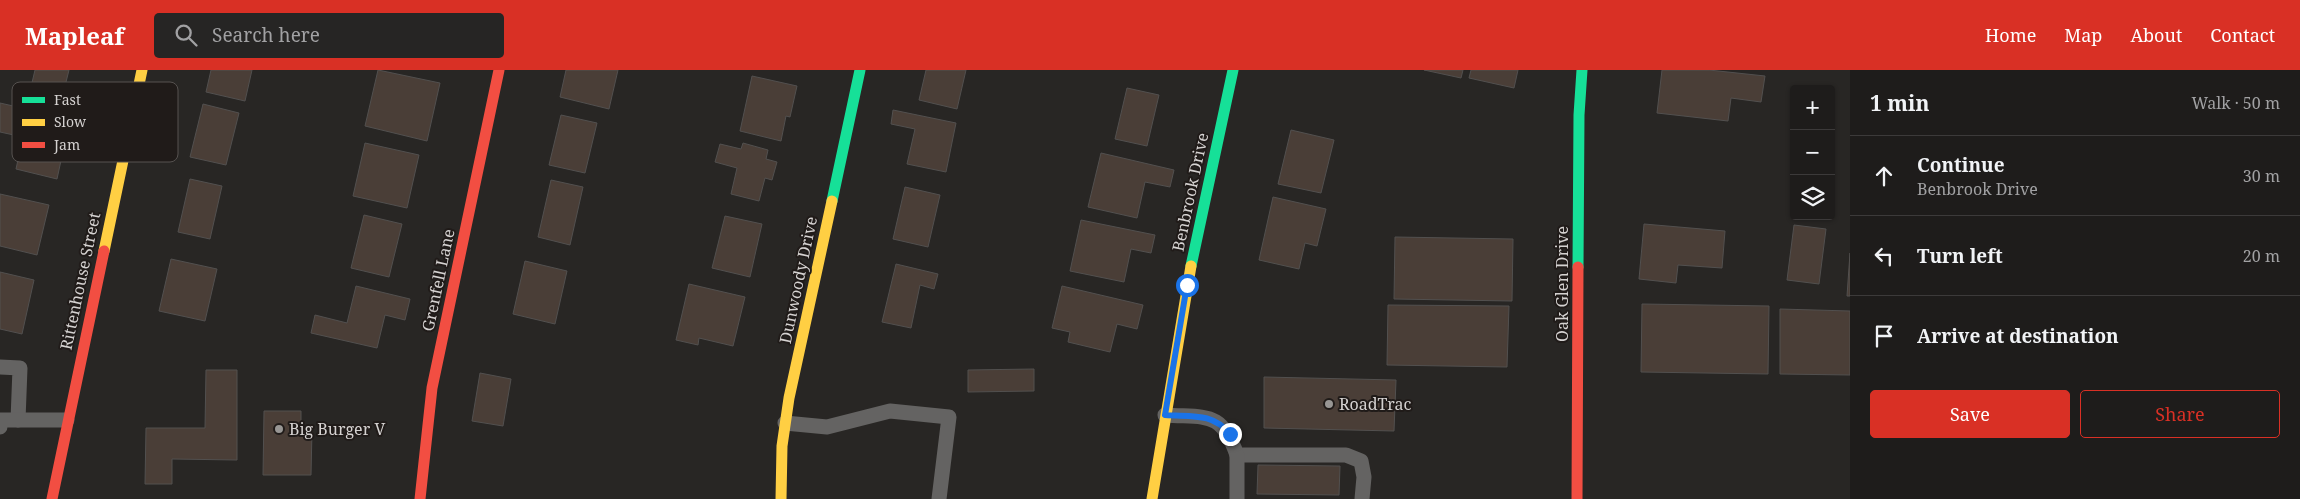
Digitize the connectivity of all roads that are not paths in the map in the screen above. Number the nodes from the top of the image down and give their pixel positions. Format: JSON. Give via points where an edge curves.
{"nodes":[{"id":1,"x":499,"y":70,"type":"edge"},
{"id":2,"x":860,"y":70,"type":"edge"},
{"id":3,"x":1233,"y":70,"type":"edge"},
{"id":4,"x":1582,"y":70,"type":"edge"},
{"id":5,"x":122,"y":162,"type":"edge"},
{"id":6,"x":0,"y":367,"type":"edge"},
{"id":7,"x":1165,"y":415,"type":"junction"},
{"id":8,"x":18,"y":420,"type":"junction"},
{"id":9,"x":67,"y":420,"type":"junction"},
{"id":10,"x":786,"y":423,"type":"junction"},
{"id":11,"x":0,"y":427,"type":"edge"},
{"id":12,"x":1237,"y":455,"type":"junction"},
{"id":13,"x":52,"y":499,"type":"edge"},
{"id":14,"x":420,"y":499,"type":"edge"},
{"id":15,"x":781,"y":499,"type":"edge"},
{"id":16,"x":938,"y":499,"type":"edge"},
{"id":17,"x":1152,"y":499,"type":"edge"},
{"id":18,"x":1237,"y":499,"type":"edge"},
{"id":19,"x":1362,"y":499,"type":"edge"},
{"id":20,"x":1577,"y":499,"type":"edge"}],
"edges":[{"from":1,"to":14,"type":"street","name":"Grenfell Lane","via":[[432,388]]},
{"from":2,"to":10,"type":"street","name":"Dunwoody Drive"},
{"from":3,"to":7,"type":"street","name":"Benbrook Drive","via":[[1187,285]]},
{"from":4,"to":20,"type":"street","name":"Oak Glen Drive"},
{"from":5,"to":9,"type":"street","name":"Rittenhouse Street"},
{"from":6,"to":8,"type":"lane","via":[[20,368]]},
{"from":7,"to":12,"type":"lane","via":[[1212,418],[1230,434]]},
{"from":7,"to":17,"type":"street","name":"Benbrook Drive"},
{"from":8,"to":9,"type":"lane"},
{"from":8,"to":11,"type":"lane","via":[[0,420]]},
{"from":9,"to":13,"type":"street","name":"Rittenhouse Street"},
{"from":10,"to":15,"type":"street","name":"Dunwoody Drive"},
{"from":10,"to":16,"type":"lane","via":[[827,427],[890,411],[949,417]]},
{"from":12,"to":18,"type":"lane"},
{"from":12,"to":19,"type":"lane","via":[[1346,455],[1360,461],[1364,477]]}]}
